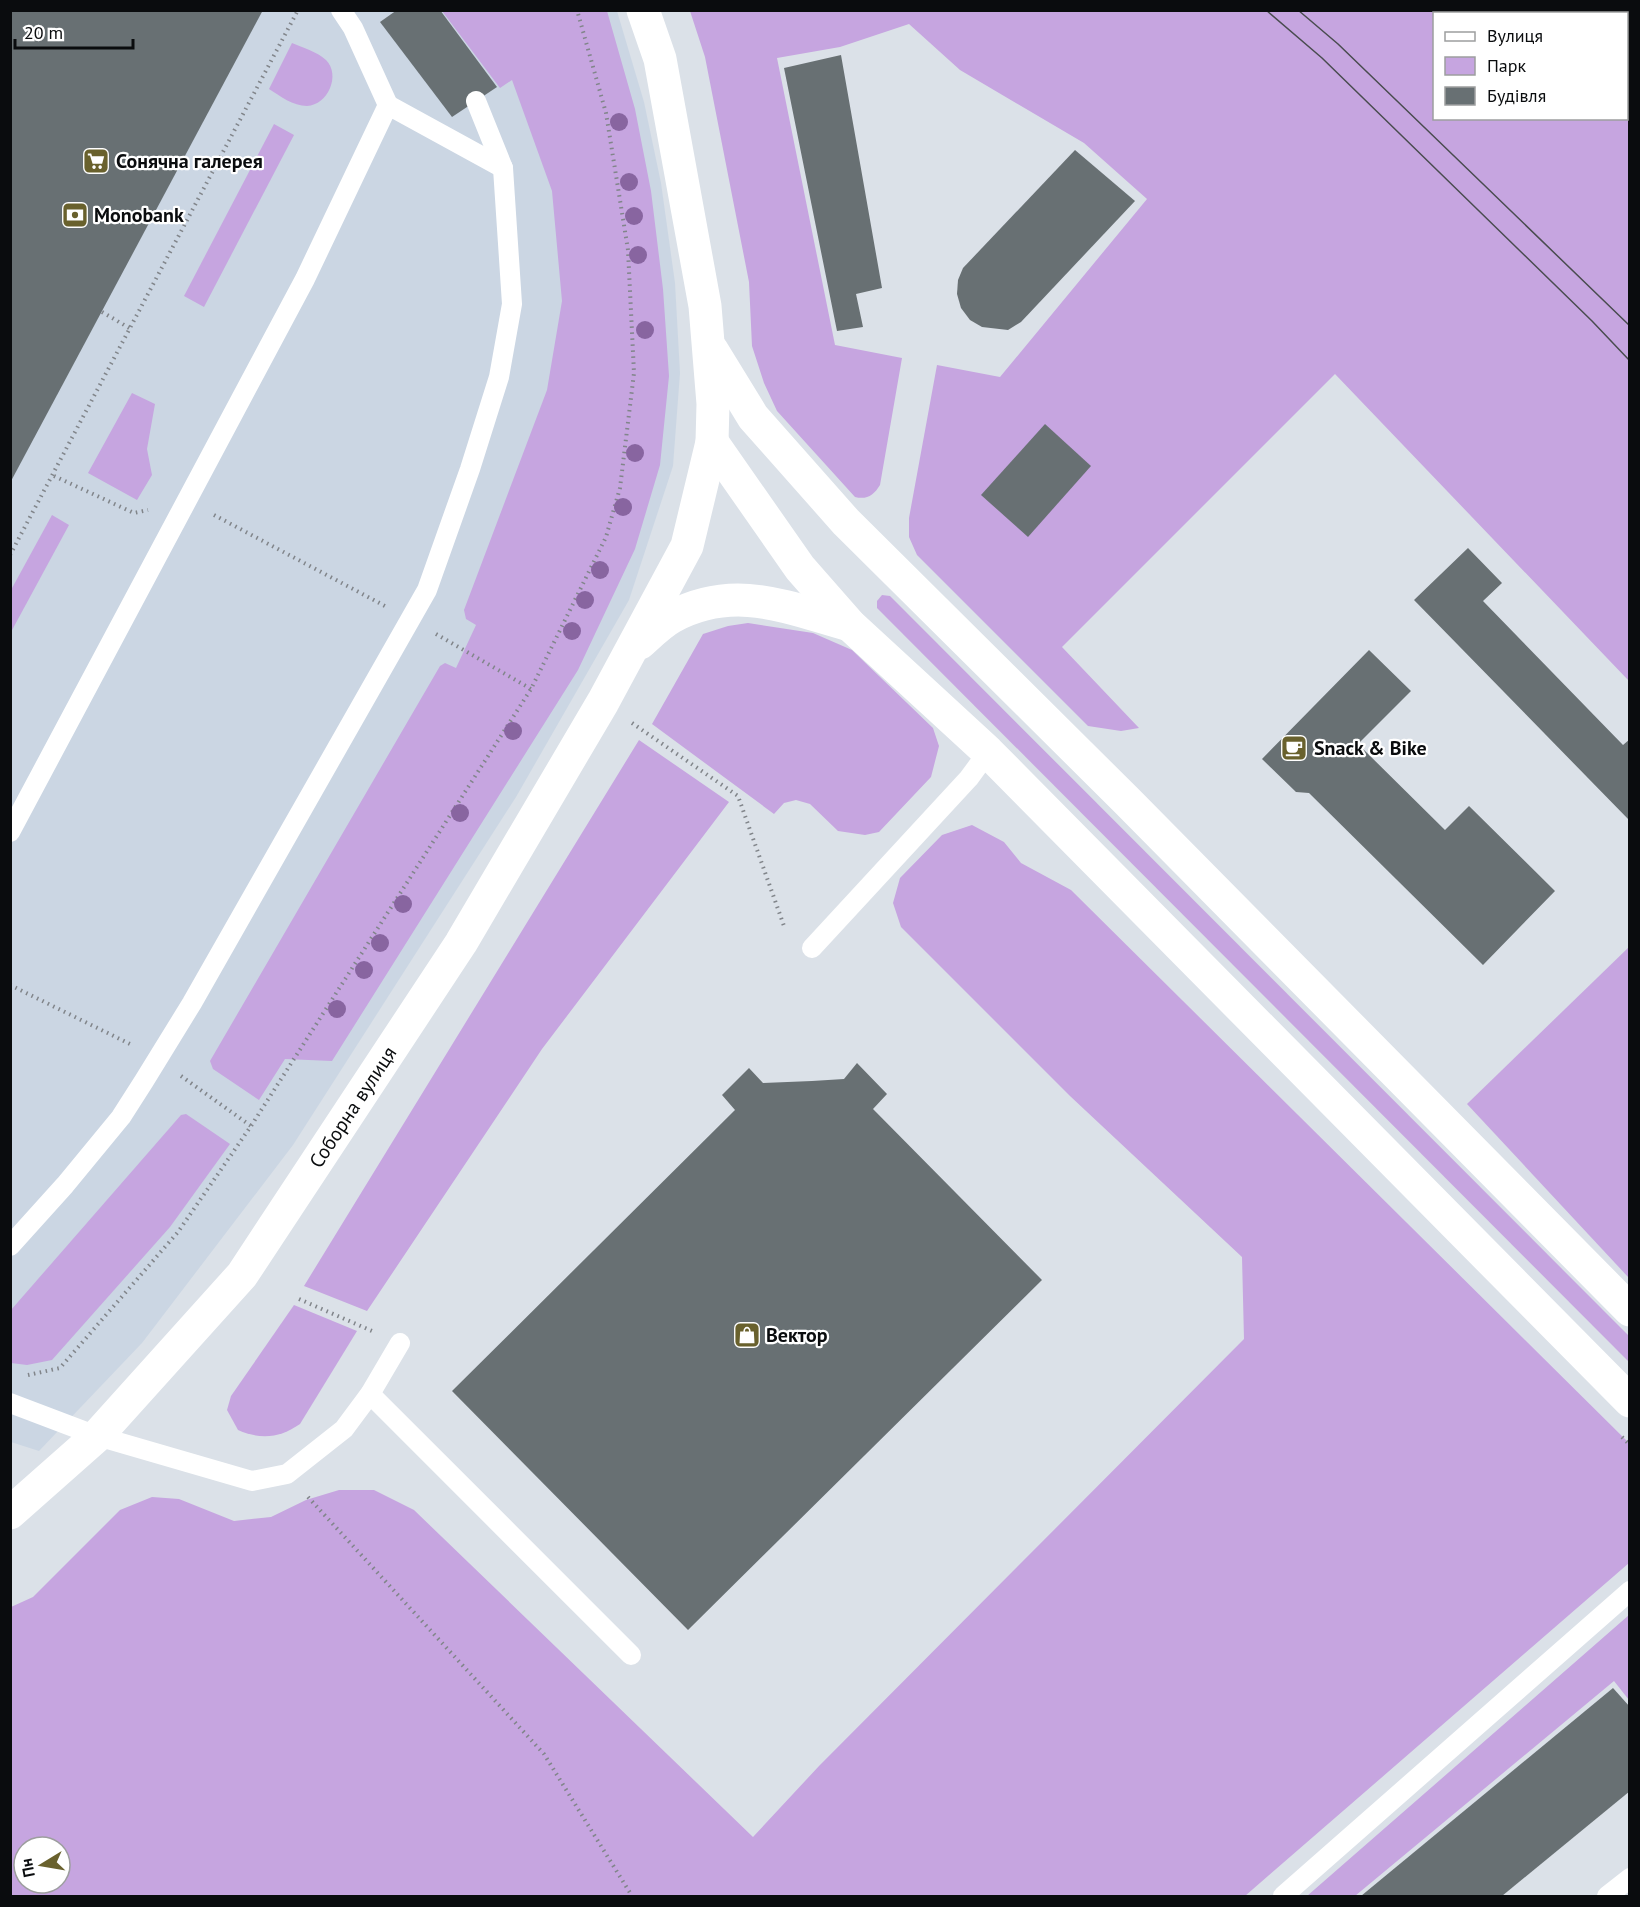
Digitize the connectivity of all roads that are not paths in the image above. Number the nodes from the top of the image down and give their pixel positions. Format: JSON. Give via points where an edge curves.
{"nodes":[{"id":1,"x":341,"y":10,"type":"edge"},
{"id":2,"x":643,"y":10,"type":"edge"},
{"id":3,"x":476,"y":101,"type":"dead end"},
{"id":4,"x":388,"y":105,"type":"junction"},
{"id":5,"x":503,"y":168,"type":"junction"},
{"id":6,"x":708,"y":345,"type":"junction"},
{"id":7,"x":712,"y":442,"type":"junction"},
{"id":8,"x":850,"y":625,"type":"junction"},
{"id":9,"x":630,"y":651,"type":"junction"},
{"id":10,"x":988,"y":752,"type":"junction"},
{"id":11,"x":10,"y":832,"type":"edge"},
{"id":12,"x":812,"y":948,"type":"dead end"},
{"id":13,"x":10,"y":1246,"type":"edge"},
{"id":14,"x":1629,"y":1310,"type":"edge"},
{"id":15,"x":400,"y":1343,"type":"road end"},
{"id":16,"x":370,"y":1394,"type":"junction"},
{"id":17,"x":1629,"y":1401,"type":"edge"},
{"id":18,"x":10,"y":1403,"type":"edge"},
{"id":19,"x":97,"y":1436,"type":"junction"},
{"id":20,"x":10,"y":1513,"type":"edge"},
{"id":21,"x":1629,"y":1591,"type":"edge"},
{"id":22,"x":631,"y":1654,"type":"dead end"},
{"id":23,"x":1629,"y":1878,"type":"edge"},
{"id":24,"x":1283,"y":1896,"type":"edge"},
{"id":25,"x":1607,"y":1896,"type":"edge"}],
"edges":[{"from":1,"to":4,"type":"lane"},
{"from":2,"to":6,"type":"street","name":"Соборна вулиця","via":[[660,59],[705,306]]},
{"from":3,"to":5,"type":"lane"},
{"from":4,"to":5,"type":"lane"},
{"from":4,"to":11,"type":"lane","via":[[305,279]]},
{"from":5,"to":13,"type":"lane","via":[[512,304],[499,377],[426,590],[158,1059],[121,1117]]},
{"from":6,"to":7,"type":"street","name":"Соборна вулиця"},
{"from":6,"to":14,"type":"street","via":[[753,417],[846,522]]},
{"from":7,"to":8,"type":"street","via":[[800,568]]},
{"from":7,"to":9,"type":"street","name":"Соборна вулиця","via":[[687,546]]},
{"from":8,"to":9,"type":"street","via":[[774,604],[730,598],[670,618]]},
{"from":8,"to":10,"type":"street"},
{"from":9,"to":19,"type":"street","name":"Соборна вулиця","via":[[461,943],[242,1275]]},
{"from":10,"to":12,"type":"lane","via":[[963,785]]},
{"from":10,"to":17,"type":"street"},
{"from":15,"to":16,"type":"lane"},
{"from":16,"to":19,"type":"lane","via":[[344,1429],[287,1474],[252,1481]]},
{"from":16,"to":22,"type":"lane"},
{"from":18,"to":19,"type":"lane"},
{"from":19,"to":20,"type":"street","name":"Соборна вулиця"},
{"from":21,"to":24,"type":"lane"},
{"from":23,"to":25,"type":"lane"}]}
